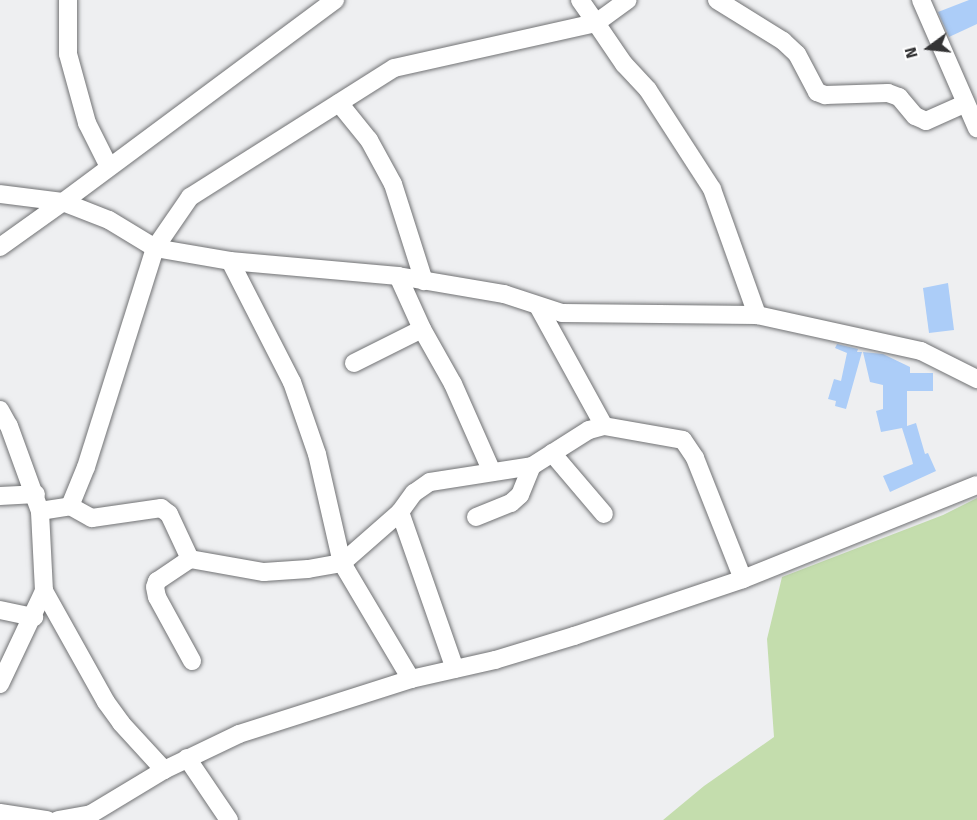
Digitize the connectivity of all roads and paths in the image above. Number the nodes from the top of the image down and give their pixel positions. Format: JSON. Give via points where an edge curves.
{"nodes":[{"id":1,"x":68,"y":0,"type":"edge"},
{"id":2,"x":335,"y":0,"type":"edge"},
{"id":3,"x":580,"y":0,"type":"edge"},
{"id":4,"x":628,"y":0,"type":"edge"},
{"id":5,"x":717,"y":0,"type":"edge"},
{"id":6,"x":921,"y":0,"type":"edge"},
{"id":7,"x":596,"y":23,"type":"junction"},
{"id":8,"x":339,"y":103,"type":"junction"},
{"id":9,"x":964,"y":104,"type":"junction"},
{"id":10,"x":977,"y":128,"type":"edge"},
{"id":11,"x":109,"y":167,"type":"junction"},
{"id":12,"x":0,"y":194,"type":"edge"},
{"id":13,"x":63,"y":202,"type":"junction"},
{"id":14,"x":0,"y":247,"type":"edge"},
{"id":15,"x":155,"y":248,"type":"junction"},
{"id":16,"x":230,"y":261,"type":"junction"},
{"id":17,"x":398,"y":276,"type":"junction"},
{"id":18,"x":424,"y":281,"type":"junction"},
{"id":19,"x":538,"y":306,"type":"junction"},
{"id":20,"x":757,"y":315,"type":"junction"},
{"id":21,"x":422,"y":329,"type":"junction"},
{"id":22,"x":354,"y":363,"type":"dead end"},
{"id":23,"x":977,"y":379,"type":"edge"},
{"id":24,"x":0,"y":410,"type":"edge"},
{"id":25,"x":604,"y":426,"type":"junction"},
{"id":26,"x":552,"y":453,"type":"junction"},
{"id":27,"x":532,"y":466,"type":"junction"},
{"id":28,"x":492,"y":472,"type":"junction"},
{"id":29,"x":977,"y":485,"type":"edge"},
{"id":30,"x":0,"y":496,"type":"edge"},
{"id":31,"x":38,"y":503,"type":"junction"},
{"id":32,"x":70,"y":506,"type":"junction"},
{"id":33,"x":400,"y":512,"type":"junction"},
{"id":34,"x":604,"y":514,"type":"dead end"},
{"id":35,"x":476,"y":517,"type":"dead end"},
{"id":36,"x":190,"y":559,"type":"junction"},
{"id":37,"x":342,"y":563,"type":"junction"},
{"id":38,"x":743,"y":579,"type":"junction"},
{"id":39,"x":44,"y":591,"type":"junction"},
{"id":40,"x":0,"y":610,"type":"edge"},
{"id":41,"x":34,"y":617,"type":"junction"},
{"id":42,"x":192,"y":661,"type":"dead end"},
{"id":43,"x":455,"y":669,"type":"junction"},
{"id":44,"x":411,"y":679,"type":"junction"},
{"id":45,"x":0,"y":684,"type":"edge"},
{"id":46,"x":187,"y":758,"type":"junction"},
{"id":47,"x":164,"y":770,"type":"junction"},
{"id":48,"x":0,"y":813,"type":"edge"},
{"id":49,"x":92,"y":817,"type":"edge"},
{"id":50,"x":46,"y":820,"type":"edge"},
{"id":51,"x":58,"y":820,"type":"edge"},
{"id":52,"x":229,"y":820,"type":"edge"}],
"edges":[{"from":1,"to":11,"type":"street","via":[[68,54],[87,123]]},
{"from":2,"to":11,"type":"street"},
{"from":3,"to":7,"type":"street"},
{"from":4,"to":7,"type":"street"},
{"from":5,"to":9,"type":"street","via":[[783,40],[796,54],[817,92],[888,93],[899,97],[915,116],[926,121]]},
{"from":6,"to":9,"type":"street"},
{"from":7,"to":8,"type":"street","via":[[394,68]]},
{"from":7,"to":20,"type":"street","via":[[624,64],[648,90],[712,189]]},
{"from":8,"to":15,"type":"street","via":[[190,197]]},
{"from":8,"to":18,"type":"street","via":[[369,140],[393,184]]},
{"from":9,"to":10,"type":"street"},
{"from":11,"to":13,"type":"street"},
{"from":12,"to":13,"type":"street"},
{"from":13,"to":14,"type":"street"},
{"from":13,"to":15,"type":"street","via":[[109,220]]},
{"from":15,"to":16,"type":"street"},
{"from":15,"to":32,"type":"street"},
{"from":16,"to":17,"type":"street"},
{"from":16,"to":37,"type":"street","via":[[292,382],[317,454]]},
{"from":17,"to":18,"type":"street"},
{"from":17,"to":21,"type":"street"},
{"from":18,"to":19,"type":"street","via":[[504,294]]},
{"from":19,"to":20,"type":"street","via":[[562,313]]},
{"from":19,"to":25,"type":"street"},
{"from":20,"to":23,"type":"street","via":[[921,351]]},
{"from":21,"to":22,"type":"street"},
{"from":21,"to":28,"type":"street","via":[[453,384]]},
{"from":24,"to":31,"type":"street"},
{"from":25,"to":26,"type":"street","via":[[589,430]]},
{"from":25,"to":38,"type":"street","via":[[683,440],[695,458]]},
{"from":26,"to":27,"type":"street"},
{"from":26,"to":34,"type":"street"},
{"from":27,"to":28,"type":"street"},
{"from":27,"to":35,"type":"street","via":[[520,495],[511,503]]},
{"from":28,"to":33,"type":"street","via":[[430,482],[414,493]]},
{"from":29,"to":38,"type":"street"},
{"from":30,"to":31,"type":"street"},
{"from":31,"to":32,"type":"street"},
{"from":31,"to":39,"type":"street"},
{"from":32,"to":36,"type":"street","via":[[92,518],[161,508],[169,514]]},
{"from":33,"to":37,"type":"street"},
{"from":33,"to":43,"type":"street"},
{"from":36,"to":37,"type":"street","via":[[264,572]]},
{"from":36,"to":42,"type":"street","via":[[157,581],[155,587]]},
{"from":37,"to":44,"type":"street"},
{"from":38,"to":43,"type":"street","via":[[574,636]]},
{"from":39,"to":41,"type":"street"},
{"from":39,"to":47,"type":"street","via":[[106,702]]},
{"from":40,"to":41,"type":"street"},
{"from":41,"to":45,"type":"street"},
{"from":43,"to":44,"type":"street"},
{"from":44,"to":46,"type":"street","via":[[239,734]]},
{"from":46,"to":47,"type":"street"},
{"from":46,"to":52,"type":"street"},
{"from":47,"to":49,"type":"street"},
{"from":48,"to":50,"type":"street"},
{"from":49,"to":51,"type":"street"}]}
